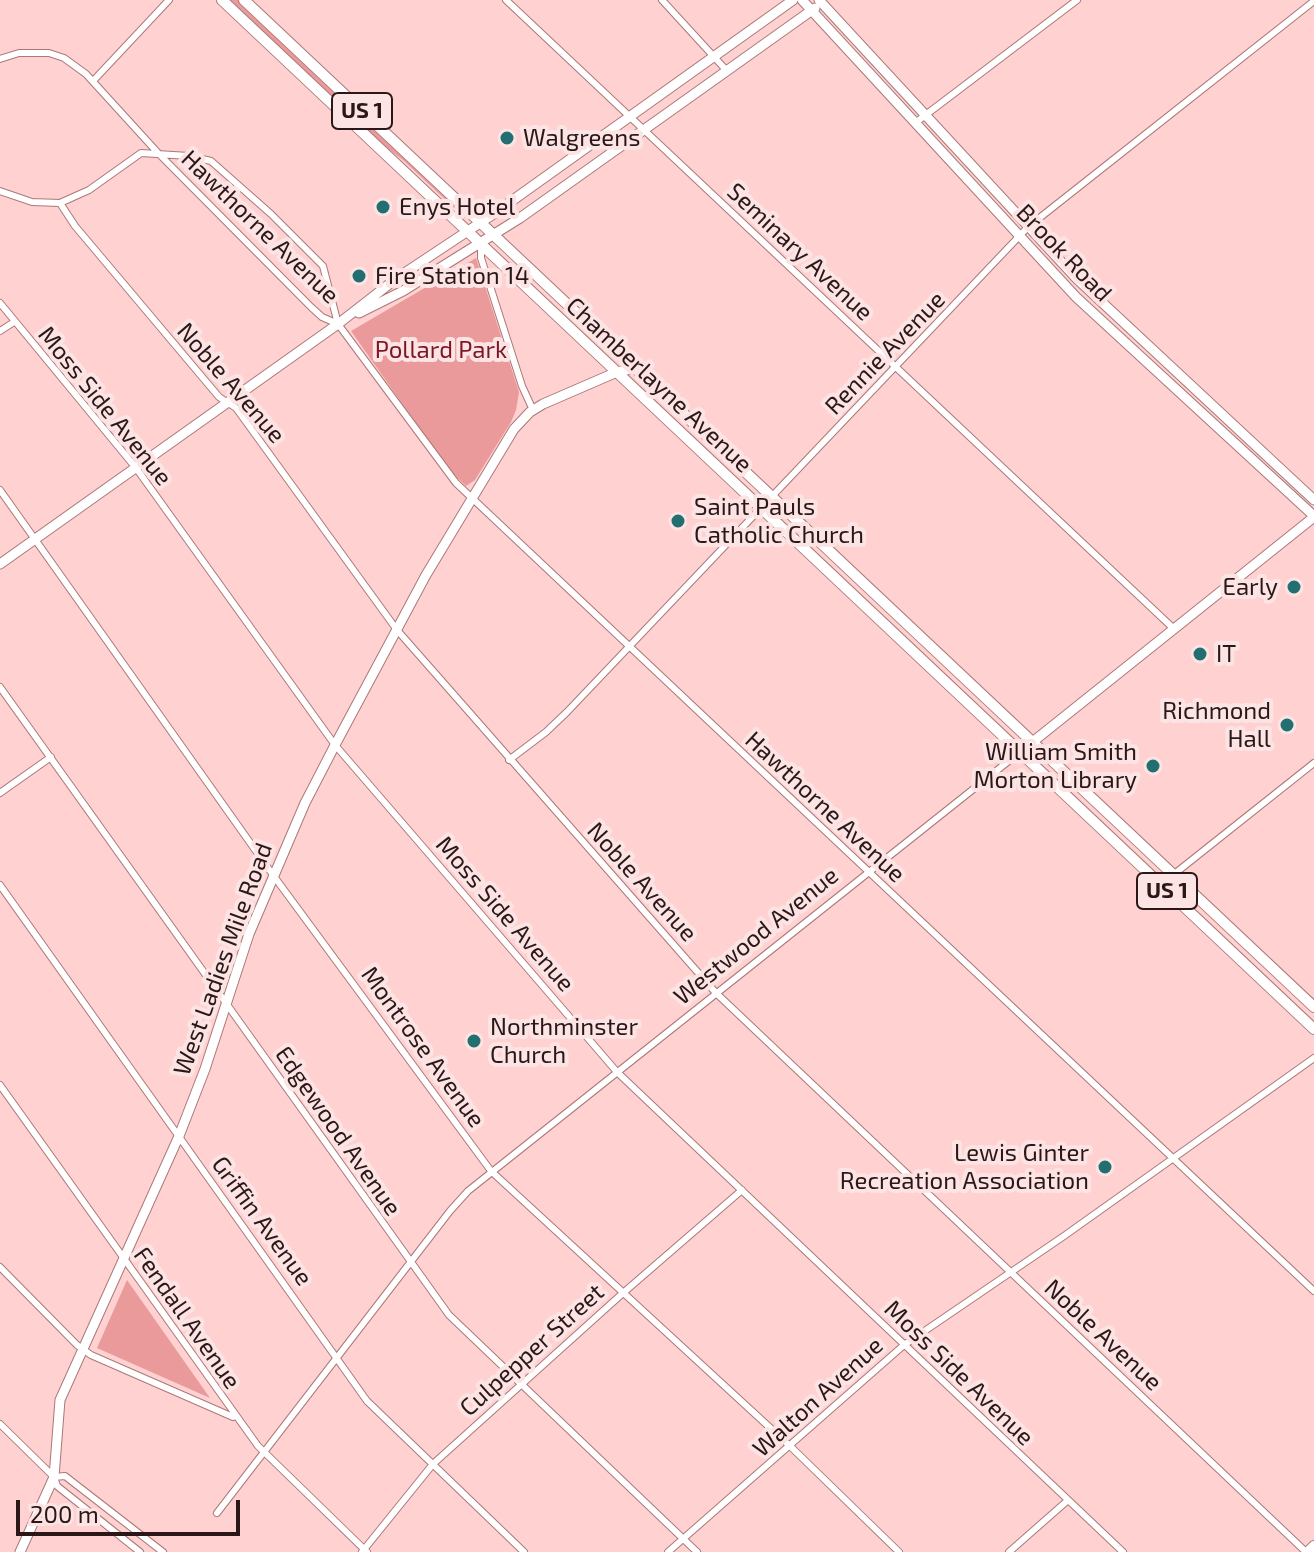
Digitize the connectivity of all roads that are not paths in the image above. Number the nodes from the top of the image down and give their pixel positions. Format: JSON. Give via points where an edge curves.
{"nodes":[{"id":1,"x":169,"y":0,"type":"edge"},
{"id":2,"x":222,"y":0,"type":"edge"},
{"id":3,"x":244,"y":0,"type":"edge"},
{"id":4,"x":506,"y":0,"type":"edge"},
{"id":5,"x":662,"y":0,"type":"edge"},
{"id":6,"x":793,"y":0,"type":"edge"},
{"id":7,"x":802,"y":0,"type":"edge"},
{"id":8,"x":1077,"y":0,"type":"edge"},
{"id":9,"x":822,"y":1,"type":"edge"},
{"id":10,"x":1314,"y":1,"type":"edge"},
{"id":11,"x":811,"y":10,"type":"junction"},
{"id":12,"x":714,"y":56,"type":"junction"},
{"id":13,"x":0,"y":59,"type":"edge"},
{"id":14,"x":727,"y":71,"type":"junction"},
{"id":15,"x":93,"y":81,"type":"junction"},
{"id":16,"x":925,"y":115,"type":"junction"},
{"id":17,"x":628,"y":116,"type":"junction"},
{"id":18,"x":915,"y":123,"type":"junction"},
{"id":19,"x":644,"y":131,"type":"junction"},
{"id":20,"x":158,"y":153,"type":"junction"},
{"id":21,"x":0,"y":191,"type":"edge"},
{"id":22,"x":60,"y":203,"type":"junction"},
{"id":23,"x":480,"y":222,"type":"junction"},
{"id":24,"x":1028,"y":227,"type":"junction"},
{"id":25,"x":466,"y":231,"type":"junction"},
{"id":26,"x":494,"y":236,"type":"junction"},
{"id":27,"x":1021,"y":237,"type":"junction"},
{"id":28,"x":481,"y":244,"type":"junction"},
{"id":29,"x":0,"y":303,"type":"edge"},
{"id":30,"x":14,"y":322,"type":"junction"},
{"id":31,"x":338,"y":324,"type":"junction"},
{"id":32,"x":0,"y":331,"type":"edge"},
{"id":33,"x":896,"y":367,"type":"junction"},
{"id":34,"x":635,"y":368,"type":"junction"},
{"id":35,"x":617,"y":372,"type":"junction"},
{"id":36,"x":227,"y":403,"type":"junction"},
{"id":37,"x":533,"y":410,"type":"junction"},
{"id":38,"x":136,"y":468,"type":"junction"},
{"id":39,"x":0,"y":490,"type":"edge"},
{"id":40,"x":471,"y":497,"type":"junction"},
{"id":41,"x":773,"y":497,"type":"junction"},
{"id":42,"x":1314,"y":500,"type":"edge"},
{"id":43,"x":762,"y":509,"type":"junction"},
{"id":44,"x":1314,"y":517,"type":"edge"},
{"id":45,"x":35,"y":539,"type":"junction"},
{"id":46,"x":0,"y":564,"type":"edge"},
{"id":47,"x":1173,"y":628,"type":"junction"},
{"id":48,"x":397,"y":630,"type":"junction"},
{"id":49,"x":629,"y":647,"type":"junction"},
{"id":50,"x":0,"y":687,"type":"edge"},
{"id":51,"x":1032,"y":742,"type":"junction"},
{"id":52,"x":335,"y":745,"type":"junction"},
{"id":53,"x":1020,"y":752,"type":"junction"},
{"id":54,"x":51,"y":757,"type":"junction"},
{"id":55,"x":509,"y":760,"type":"junction"},
{"id":56,"x":1314,"y":763,"type":"edge"},
{"id":57,"x":0,"y":793,"type":"edge"},
{"id":58,"x":868,"y":872,"type":"junction"},
{"id":59,"x":273,"y":875,"type":"junction"},
{"id":60,"x":1173,"y":875,"type":"junction"},
{"id":61,"x":1156,"y":880,"type":"junction"},
{"id":62,"x":0,"y":885,"type":"edge"},
{"id":63,"x":716,"y":993,"type":"junction"},
{"id":64,"x":225,"y":1003,"type":"junction"},
{"id":65,"x":1314,"y":1007,"type":"edge"},
{"id":66,"x":1314,"y":1029,"type":"edge"},
{"id":67,"x":1314,"y":1058,"type":"edge"},
{"id":68,"x":617,"y":1072,"type":"junction"},
{"id":69,"x":0,"y":1085,"type":"edge"},
{"id":70,"x":179,"y":1136,"type":"junction"},
{"id":71,"x":1173,"y":1159,"type":"junction"},
{"id":72,"x":491,"y":1171,"type":"junction"},
{"id":73,"x":742,"y":1190,"type":"junction"},
{"id":74,"x":124,"y":1260,"type":"junction"},
{"id":75,"x":410,"y":1263,"type":"junction"},
{"id":76,"x":0,"y":1268,"type":"edge"},
{"id":77,"x":1011,"y":1273,"type":"junction"},
{"id":78,"x":1314,"y":1291,"type":"edge"},
{"id":79,"x":623,"y":1293,"type":"junction"},
{"id":80,"x":904,"y":1345,"type":"junction"},
{"id":81,"x":84,"y":1350,"type":"junction"},
{"id":82,"x":338,"y":1357,"type":"junction"},
{"id":83,"x":520,"y":1384,"type":"junction"},
{"id":84,"x":236,"y":1418,"type":"junction"},
{"id":85,"x":0,"y":1424,"type":"edge"},
{"id":86,"x":791,"y":1447,"type":"junction"},
{"id":87,"x":263,"y":1453,"type":"junction"},
{"id":88,"x":433,"y":1464,"type":"junction"},
{"id":89,"x":54,"y":1477,"type":"junction"},
{"id":90,"x":1067,"y":1501,"type":"junction"},
{"id":91,"x":217,"y":1513,"type":"dead end"},
{"id":92,"x":683,"y":1539,"type":"junction"},
{"id":93,"x":1314,"y":1546,"type":"edge"},
{"id":94,"x":364,"y":1551,"type":"edge"},
{"id":95,"x":20,"y":1552,"type":"edge"},
{"id":96,"x":140,"y":1552,"type":"edge"},
{"id":97,"x":163,"y":1552,"type":"edge"},
{"id":98,"x":524,"y":1552,"type":"edge"},
{"id":99,"x":668,"y":1552,"type":"edge"},
{"id":100,"x":697,"y":1552,"type":"edge"},
{"id":101,"x":899,"y":1552,"type":"edge"},
{"id":102,"x":1009,"y":1552,"type":"edge"},
{"id":103,"x":1123,"y":1552,"type":"edge"},
{"id":104,"x":1307,"y":1552,"type":"edge"}],
"edges":[{"from":1,"to":15,"type":"street"},
{"from":2,"to":25,"type":"main road","name":"Chamberlayne Avenue","number":"US 1"},
{"from":3,"to":23,"type":"main road","name":"Chamberlayne Avenue","number":"US 1"},
{"from":4,"to":17,"type":"street","name":"Seminary Avenue"},
{"from":5,"to":12,"type":"street"},
{"from":6,"to":12,"type":"main road"},
{"from":7,"to":11,"type":"main road","name":"Brook Road"},
{"from":8,"to":16,"type":"street"},
{"from":9,"to":11,"type":"main road"},
{"from":9,"to":16,"type":"main road","name":"Brook Road"},
{"from":10,"to":24,"type":"street","name":"Rennie Avenue"},
{"from":11,"to":14,"type":"main road"},
{"from":11,"to":18,"type":"main road","name":"Brook Road"},
{"from":12,"to":14,"type":"street"},
{"from":12,"to":17,"type":"main road"},
{"from":13,"to":15,"type":"street","name":"Hawthorne Avenue","via":[[49,53]]},
{"from":14,"to":19,"type":"main road"},
{"from":15,"to":20,"type":"street","name":"Hawthorne Avenue"},
{"from":16,"to":18,"type":"street"},
{"from":16,"to":24,"type":"main road","name":"Brook Road"},
{"from":17,"to":19,"type":"street","name":"Seminary Avenue"},
{"from":17,"to":23,"type":"main road"},
{"from":18,"to":27,"type":"main road","name":"Brook Road"},
{"from":19,"to":26,"type":"main road"},
{"from":19,"to":33,"type":"street","name":"Seminary Avenue"},
{"from":20,"to":22,"type":"street","via":[[137,155],[89,190]]},
{"from":20,"to":31,"type":"street","name":"Hawthorne Avenue","via":[[311,307]]},
{"from":20,"to":31,"type":"street","name":"Hawthorne Avenue","via":[[211,161],[271,214],[323,266]]},
{"from":21,"to":22,"type":"street","via":[[32,202]]},
{"from":22,"to":36,"type":"street","name":"Noble Avenue"},
{"from":23,"to":25,"type":"main road"},
{"from":23,"to":26,"type":"main road","name":"Chamberlayne Avenue","number":"US 1"},
{"from":24,"to":27,"type":"street","name":"Rennie Avenue"},
{"from":24,"to":42,"type":"main road","name":"Brook Road","via":[[1096,298]]},
{"from":25,"to":28,"type":"main road","name":"Chamberlayne Avenue","number":"US 1"},
{"from":25,"to":31,"type":"main road"},
{"from":26,"to":28,"type":"main road"},
{"from":26,"to":34,"type":"main road","name":"Chamberlayne Avenue","number":"US 1"},
{"from":27,"to":33,"type":"street","name":"Rennie Avenue"},
{"from":27,"to":44,"type":"main road","name":"Brook Road","via":[[1086,306]]},
{"from":28,"to":31,"type":"main road"},
{"from":28,"to":35,"type":"main road","name":"Chamberlayne Avenue","number":"US 1"},
{"from":28,"to":37,"type":"street"},
{"from":29,"to":30,"type":"street","name":"Moss Side Avenue"},
{"from":30,"to":32,"type":"street"},
{"from":30,"to":38,"type":"street","name":"Moss Side Avenue"},
{"from":31,"to":36,"type":"main road"},
{"from":31,"to":40,"type":"street","name":"Hawthorne Avenue","via":[[443,469]]},
{"from":33,"to":41,"type":"street","name":"Rennie Avenue"},
{"from":33,"to":47,"type":"street","name":"Seminary Avenue"},
{"from":34,"to":35,"type":"main road","name":"West Ladies Mile Road"},
{"from":34,"to":41,"type":"main road","name":"Chamberlayne Avenue","number":"US 1"},
{"from":35,"to":37,"type":"main road","name":"West Ladies Mile Road"},
{"from":35,"to":43,"type":"main road","name":"Chamberlayne Avenue","number":"US 1"},
{"from":36,"to":38,"type":"main road"},
{"from":36,"to":48,"type":"street","name":"Noble Avenue","via":[[236,408]]},
{"from":37,"to":40,"type":"main road","name":"West Ladies Mile Road","via":[[510,434]]},
{"from":38,"to":45,"type":"main road"},
{"from":38,"to":52,"type":"street","name":"Moss Side Avenue"},
{"from":39,"to":45,"type":"street","name":"Montrose Avenue"},
{"from":40,"to":48,"type":"main road","name":"West Ladies Mile Road"},
{"from":40,"to":49,"type":"street","name":"Hawthorne Avenue"},
{"from":41,"to":43,"type":"street","name":"Rennie Avenue"},
{"from":41,"to":51,"type":"main road","name":"Chamberlayne Avenue","number":"US 1"},
{"from":43,"to":49,"type":"street","name":"Rennie Avenue"},
{"from":43,"to":53,"type":"main road","name":"Chamberlayne Avenue","number":"US 1"},
{"from":44,"to":47,"type":"main road","name":"Westwood Avenue"},
{"from":45,"to":46,"type":"main road"},
{"from":45,"to":59,"type":"street","name":"Montrose Avenue"},
{"from":47,"to":51,"type":"main road","name":"Westwood Avenue"},
{"from":48,"to":52,"type":"main road","name":"West Ladies Mile Road"},
{"from":48,"to":55,"type":"street","name":"Noble Avenue"},
{"from":49,"to":55,"type":"street","name":"Rennie Avenue","via":[[557,723]]},
{"from":49,"to":58,"type":"street","name":"Hawthorne Avenue"},
{"from":50,"to":54,"type":"street","name":"Edgewood Avenue"},
{"from":51,"to":53,"type":"main road","name":"Westwood Avenue"},
{"from":51,"to":60,"type":"main road","name":"Chamberlayne Avenue","number":"US 1"},
{"from":52,"to":59,"type":"main road","name":"West Ladies Mile Road"},
{"from":52,"to":68,"type":"street","name":"Moss Side Avenue"},
{"from":53,"to":58,"type":"street","name":"Westwood Avenue"},
{"from":53,"to":61,"type":"main road","name":"Chamberlayne Avenue","number":"US 1"},
{"from":54,"to":57,"type":"street"},
{"from":54,"to":64,"type":"street","name":"Edgewood Avenue"},
{"from":55,"to":63,"type":"street","name":"Noble Avenue"},
{"from":56,"to":60,"type":"street"},
{"from":58,"to":63,"type":"street","name":"Westwood Avenue"},
{"from":58,"to":71,"type":"street","name":"Hawthorne Avenue"},
{"from":59,"to":64,"type":"main road","name":"West Ladies Mile Road"},
{"from":59,"to":72,"type":"street","name":"Montrose Avenue"},
{"from":60,"to":61,"type":"street"},
{"from":60,"to":65,"type":"main road","name":"Chamberlayne Avenue","number":"US 1"},
{"from":61,"to":66,"type":"main road","name":"Chamberlayne Avenue","number":"US 1"},
{"from":62,"to":70,"type":"street","name":"Griffin Avenue"},
{"from":63,"to":68,"type":"street","name":"Westwood Avenue"},
{"from":63,"to":77,"type":"street","name":"Noble Avenue"},
{"from":64,"to":70,"type":"main road","name":"West Ladies Mile Road"},
{"from":64,"to":75,"type":"street","name":"Edgewood Avenue"},
{"from":67,"to":71,"type":"street","name":"Walton Avenue"},
{"from":68,"to":72,"type":"street","name":"Westwood Avenue"},
{"from":68,"to":73,"type":"street","name":"Moss Side Avenue"},
{"from":69,"to":74,"type":"street","name":"Fendall Avenue"},
{"from":70,"to":74,"type":"main road","name":"West Ladies Mile Road"},
{"from":70,"to":82,"type":"street","name":"Griffin Avenue"},
{"from":71,"to":77,"type":"street","name":"Walton Avenue"},
{"from":71,"to":78,"type":"street","name":"Hawthorne Avenue"},
{"from":72,"to":75,"type":"street","name":"Westwood Avenue","via":[[450,1211]]},
{"from":72,"to":79,"type":"street","name":"Montrose Avenue"},
{"from":73,"to":79,"type":"street","name":"Culpepper Street"},
{"from":73,"to":80,"type":"street","name":"Moss Side Avenue"},
{"from":74,"to":81,"type":"main road","name":"West Ladies Mile Road"},
{"from":74,"to":84,"type":"street","name":"Fendall Avenue"},
{"from":75,"to":82,"type":"street","name":"Westwood Avenue"},
{"from":75,"to":83,"type":"street","name":"Edgewood Avenue","via":[[449,1315]]},
{"from":76,"to":81,"type":"street"},
{"from":77,"to":80,"type":"street","name":"Walton Avenue"},
{"from":77,"to":104,"type":"street","name":"Noble Avenue"},
{"from":79,"to":83,"type":"street","name":"Culpepper Street"},
{"from":79,"to":86,"type":"street","name":"Montrose Avenue"},
{"from":80,"to":86,"type":"street","name":"Walton Avenue"},
{"from":80,"to":90,"type":"street","name":"Moss Side Avenue"},
{"from":81,"to":84,"type":"street"},
{"from":81,"to":89,"type":"main road","name":"West Ladies Mile Road","via":[[60,1400]]},
{"from":82,"to":87,"type":"street","name":"Westwood Avenue"},
{"from":82,"to":88,"type":"street","name":"Griffin Avenue","via":[[378,1413]]},
{"from":83,"to":88,"type":"street","name":"Culpepper Street"},
{"from":83,"to":92,"type":"street","name":"Edgewood Avenue"},
{"from":84,"to":87,"type":"street","name":"Fendall Avenue"},
{"from":85,"to":89,"type":"street"},
{"from":86,"to":92,"type":"street","name":"Walton Avenue"},
{"from":86,"to":101,"type":"street","name":"Montrose Avenue"},
{"from":87,"to":91,"type":"street","name":"Westwood Avenue"},
{"from":87,"to":94,"type":"street","name":"Fendall Avenue"},
{"from":88,"to":94,"type":"street","name":"Culpepper Street"},
{"from":88,"to":98,"type":"street","name":"Griffin Avenue"},
{"from":89,"to":95,"type":"main road","name":"West Ladies Mile Road"},
{"from":89,"to":96,"type":"street","via":[[57,1486]]},
{"from":89,"to":97,"type":"street","via":[[65,1476]]},
{"from":90,"to":102,"type":"street"},
{"from":90,"to":103,"type":"street","name":"Moss Side Avenue"},
{"from":92,"to":99,"type":"street","name":"Walton Avenue"},
{"from":92,"to":100,"type":"street","name":"Edgewood Avenue"},
{"from":93,"to":104,"type":"main road"}]}
